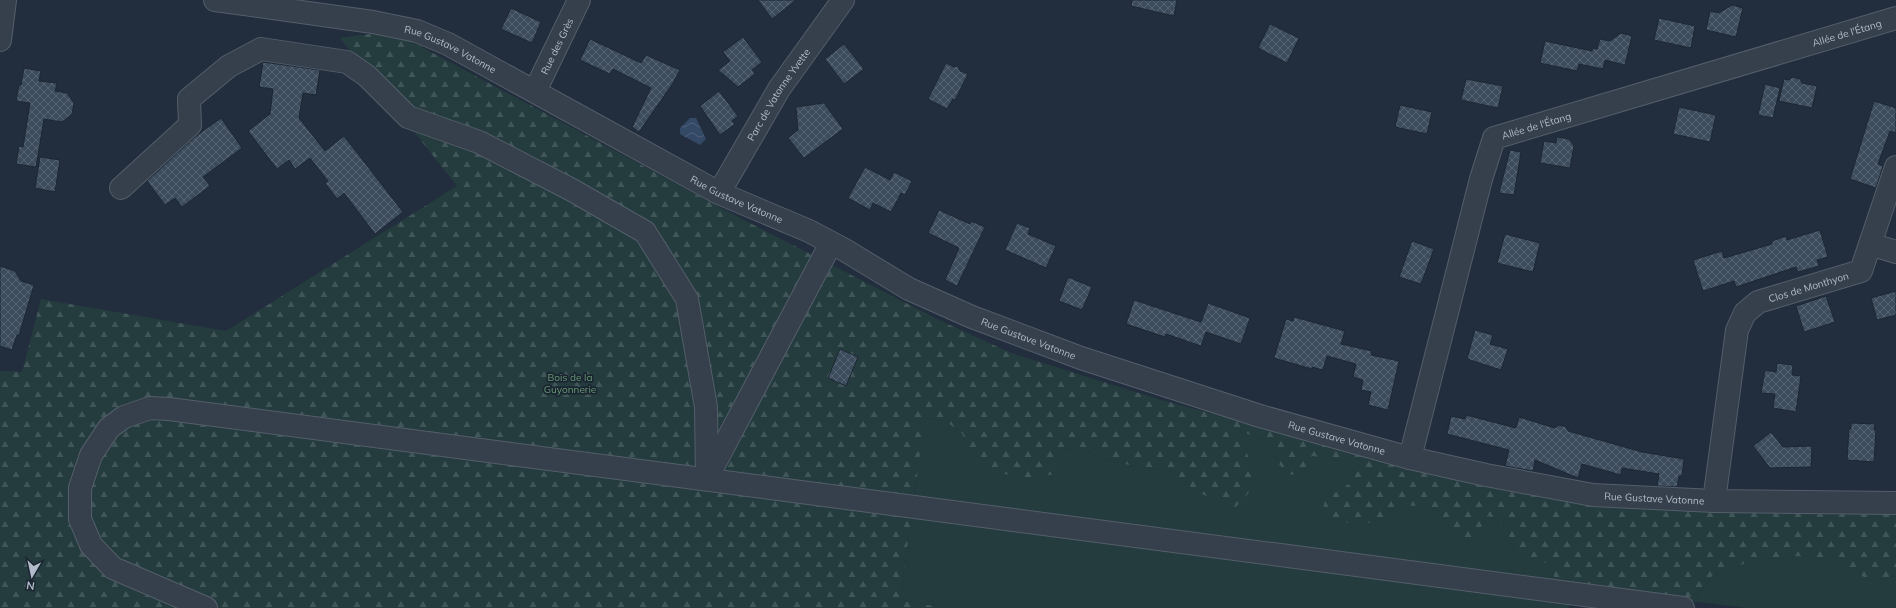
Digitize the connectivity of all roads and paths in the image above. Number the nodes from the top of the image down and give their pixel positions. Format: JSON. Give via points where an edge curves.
{"nodes":[{"id":1,"x":5,"y":0,"type":"edge"},
{"id":2,"x":215,"y":0,"type":"edge"},
{"id":3,"x":579,"y":0,"type":"edge"},
{"id":4,"x":843,"y":0,"type":"edge"},
{"id":5,"x":1896,"y":18,"type":"edge"},
{"id":6,"x":0,"y":40,"type":"edge"},
{"id":7,"x":535,"y":91,"type":"junction"},
{"id":8,"x":1896,"y":167,"type":"edge"},
{"id":9,"x":121,"y":188,"type":"dead end"},
{"id":10,"x":719,"y":193,"type":"junction"},
{"id":11,"x":831,"y":243,"type":"junction"},
{"id":12,"x":1870,"y":244,"type":"junction"},
{"id":13,"x":1896,"y":252,"type":"edge"},
{"id":14,"x":1410,"y":458,"type":"junction"},
{"id":15,"x":707,"y":479,"type":"junction"},
{"id":16,"x":1714,"y":501,"type":"junction"},
{"id":17,"x":1896,"y":503,"type":"edge"},
{"id":18,"x":206,"y":608,"type":"edge"},
{"id":19,"x":1683,"y":608,"type":"edge"}],
"edges":[{"from":1,"to":6,"type":"street"},
{"from":2,"to":7,"type":"street","name":"Rue Gustave Vatonne","via":[[373,22],[417,31],[448,44]]},
{"from":3,"to":7,"type":"street","name":"Rue des Grès"},
{"from":4,"to":10,"type":"street","name":"Parc de Vatonne Yvette","via":[[779,89]]},
{"from":5,"to":14,"type":"street","name":"Allée de l'Étang","via":[[1494,138],[1481,179]]},
{"from":7,"to":10,"type":"street","name":"Rue Gustave Vatonne"},
{"from":8,"to":12,"type":"street","name":"Clos de Monthyon"},
{"from":9,"to":15,"type":"street","via":[[190,125],[189,100],[229,66],[261,49],[347,62],[368,76],[408,117],[479,142],[572,190],[645,232],[687,300],[706,407]]},
{"from":10,"to":11,"type":"street","name":"Rue Gustave Vatonne"},
{"from":11,"to":14,"type":"street","name":"Rue Gustave Vatonne","via":[[909,289],[972,317],[1081,358],[1260,416]]},
{"from":11,"to":15,"type":"street"},
{"from":12,"to":13,"type":"street"},
{"from":12,"to":16,"type":"street","name":"Clos de Monthyon","via":[[1861,271],[1758,302],[1745,313],[1737,330]]},
{"from":14,"to":16,"type":"street","name":"Rue Gustave Vatonne","via":[[1593,495]]},
{"from":15,"to":18,"type":"street","via":[[169,409],[150,408],[124,417],[109,428],[91,455],[80,488],[80,519],[91,545],[113,568]]},
{"from":15,"to":19,"type":"street"},
{"from":16,"to":17,"type":"street","name":"Rue Gustave Vatonne"}]}
